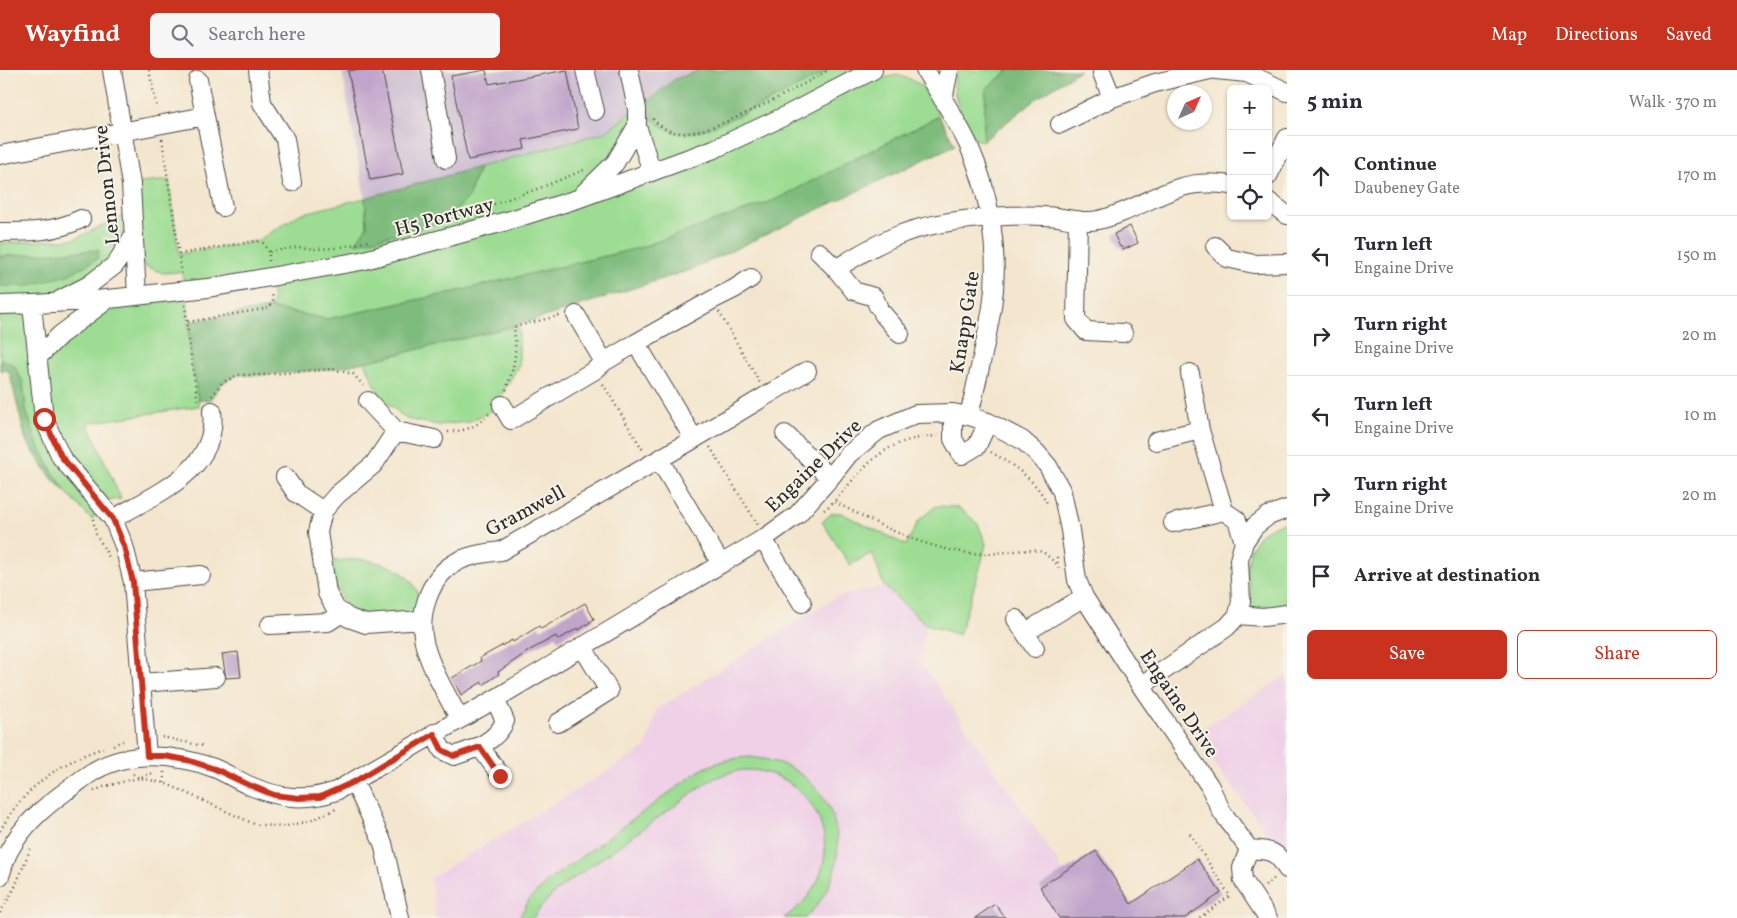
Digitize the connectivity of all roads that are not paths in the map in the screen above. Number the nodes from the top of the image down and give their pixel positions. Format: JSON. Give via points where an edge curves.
{"nodes":[{"id":1,"x":112,"y":70,"type":"edge"},
{"id":2,"x":258,"y":70,"type":"edge"},
{"id":3,"x":431,"y":70,"type":"edge"},
{"id":4,"x":585,"y":70,"type":"edge"},
{"id":5,"x":629,"y":70,"type":"edge"},
{"id":6,"x":873,"y":70,"type":"edge"},
{"id":7,"x":925,"y":70,"type":"edge"},
{"id":8,"x":949,"y":70,"type":"edge"},
{"id":9,"x":1210,"y":70,"type":"edge"},
{"id":10,"x":1216,"y":70,"type":"edge"},
{"id":11,"x":1102,"y":73,"type":"dead end"},
{"id":12,"x":198,"y":80,"type":"dead end"},
{"id":13,"x":1287,"y":92,"type":"edge"},
{"id":14,"x":1112,"y":98,"type":"junction"},
{"id":15,"x":943,"y":100,"type":"junction"},
{"id":16,"x":595,"y":111,"type":"dead end"},
{"id":17,"x":205,"y":116,"type":"junction"},
{"id":18,"x":637,"y":118,"type":"junction"},
{"id":19,"x":1060,"y":124,"type":"dead end"},
{"id":20,"x":123,"y":132,"type":"junction"},
{"id":21,"x":1287,"y":138,"type":"edge"},
{"id":22,"x":0,"y":155,"type":"edge"},
{"id":23,"x":446,"y":158,"type":"dead end"},
{"id":24,"x":652,"y":172,"type":"junction"},
{"id":25,"x":1268,"y":175,"type":"edge"},
{"id":26,"x":292,"y":182,"type":"dead end"},
{"id":27,"x":1227,"y":185,"type":"edge"},
{"id":28,"x":577,"y":199,"type":"junction"},
{"id":29,"x":1272,"y":204,"type":"edge"},
{"id":30,"x":223,"y":207,"type":"dead end"},
{"id":31,"x":1287,"y":215,"type":"edge"},
{"id":32,"x":990,"y":218,"type":"junction"},
{"id":33,"x":82,"y":219,"type":"dead end"},
{"id":34,"x":1078,"y":220,"type":"junction"},
{"id":35,"x":0,"y":232,"type":"edge"},
{"id":36,"x":134,"y":235,"type":"junction"},
{"id":37,"x":1215,"y":246,"type":"dead end"},
{"id":38,"x":818,"y":252,"type":"dead end"},
{"id":39,"x":1287,"y":262,"type":"edge"},
{"id":40,"x":836,"y":268,"type":"junction"},
{"id":41,"x":751,"y":278,"type":"dead end"},
{"id":42,"x":137,"y":296,"type":"junction"},
{"id":43,"x":108,"y":300,"type":"junction"},
{"id":44,"x":32,"y":304,"type":"junction"},
{"id":45,"x":53,"y":304,"type":"junction"},
{"id":46,"x":0,"y":305,"type":"edge"},
{"id":47,"x":576,"y":315,"type":"road end"},
{"id":48,"x":1123,"y":333,"type":"dead end"},
{"id":49,"x":900,"y":334,"type":"dead end"},
{"id":50,"x":636,"y":344,"type":"junction"},
{"id":51,"x":37,"y":358,"type":"junction"},
{"id":52,"x":599,"y":366,"type":"junction"},
{"id":53,"x":807,"y":370,"type":"dead end"},
{"id":54,"x":1190,"y":373,"type":"dead end"},
{"id":55,"x":368,"y":401,"type":"road end"},
{"id":56,"x":206,"y":404,"type":"road end"},
{"id":57,"x":502,"y":405,"type":"road end"},
{"id":58,"x":961,"y":414,"type":"junction"},
{"id":59,"x":988,"y":422,"type":"junction"},
{"id":60,"x":1200,"y":430,"type":"junction"},
{"id":61,"x":396,"y":431,"type":"junction"},
{"id":62,"x":785,"y":434,"type":"dead end"},
{"id":63,"x":698,"y":437,"type":"junction"},
{"id":64,"x":434,"y":440,"type":"road end"},
{"id":65,"x":1156,"y":441,"type":"dead end"},
{"id":66,"x":655,"y":462,"type":"junction"},
{"id":67,"x":285,"y":477,"type":"dead end"},
{"id":68,"x":830,"y":478,"type":"junction"},
{"id":69,"x":1287,"y":509,"type":"edge"},
{"id":70,"x":323,"y":511,"type":"junction"},
{"id":71,"x":1224,"y":511,"type":"junction"},
{"id":72,"x":107,"y":513,"type":"junction"},
{"id":73,"x":1173,"y":523,"type":"dead end"},
{"id":74,"x":764,"y":538,"type":"junction"},
{"id":75,"x":1244,"y":542,"type":"junction"},
{"id":76,"x":721,"y":564,"type":"junction"},
{"id":77,"x":202,"y":575,"type":"dead end"},
{"id":78,"x":133,"y":582,"type":"junction"},
{"id":79,"x":1084,"y":597,"type":"junction"},
{"id":80,"x":802,"y":603,"type":"dead end"},
{"id":81,"x":342,"y":613,"type":"junction"},
{"id":82,"x":1287,"y":614,"type":"edge"},
{"id":83,"x":1238,"y":615,"type":"junction"},
{"id":84,"x":422,"y":620,"type":"junction"},
{"id":85,"x":270,"y":625,"type":"dead end"},
{"id":86,"x":582,"y":646,"type":"junction"},
{"id":87,"x":1035,"y":648,"type":"dead end"},
{"id":88,"x":216,"y":677,"type":"dead end"},
{"id":89,"x":142,"y":683,"type":"junction"},
{"id":90,"x":1141,"y":686,"type":"junction"},
{"id":91,"x":494,"y":699,"type":"junction"},
{"id":92,"x":459,"y":718,"type":"junction"},
{"id":93,"x":558,"y":723,"type":"dead end"},
{"id":94,"x":434,"y":734,"type":"junction"},
{"id":95,"x":480,"y":747,"type":"junction"},
{"id":96,"x":147,"y":756,"type":"junction"},
{"id":97,"x":500,"y":776,"type":"dead end"},
{"id":98,"x":354,"y":782,"type":"junction"},
{"id":99,"x":1249,"y":849,"type":"junction"},
{"id":100,"x":1287,"y":869,"type":"edge"},
{"id":101,"x":0,"y":876,"type":"edge"},
{"id":102,"x":400,"y":918,"type":"edge"},
{"id":103,"x":1268,"y":918,"type":"edge"}],
"edges":[{"from":1,"to":20,"type":"street","name":"Lennon Drive"},
{"from":2,"to":26,"type":"street","via":[[262,103],[285,139]]},
{"from":3,"to":23,"type":"street"},
{"from":4,"to":16,"type":"street"},
{"from":5,"to":18,"type":"street"},
{"from":6,"to":24,"type":"street","name":"H5 Portway","via":[[714,149]]},
{"from":7,"to":15,"type":"street","name":"Knapp Gate"},
{"from":8,"to":15,"type":"street"},
{"from":9,"to":14,"type":"street","via":[[1155,83]]},
{"from":10,"to":13,"type":"street","via":[[1247,72]]},
{"from":11,"to":14,"type":"street"},
{"from":12,"to":17,"type":"street"},
{"from":14,"to":19,"type":"street"},
{"from":15,"to":32,"type":"street","name":"Knapp Gate","via":[[969,145],[980,174]]},
{"from":17,"to":20,"type":"street"},
{"from":17,"to":30,"type":"street"},
{"from":18,"to":24,"type":"street"},
{"from":18,"to":28,"type":"street","via":[[615,163]]},
{"from":20,"to":22,"type":"street"},
{"from":20,"to":36,"type":"street","name":"Lennon Drive"},
{"from":21,"to":25,"type":"street"},
{"from":24,"to":28,"type":"street","name":"H5 Portway"},
{"from":27,"to":34,"type":"street","via":[[1182,186],[1120,214],[1096,221]]},
{"from":28,"to":42,"type":"street","name":"H5 Portway","bridge":true,"via":[[361,260],[208,288]]},
{"from":29,"to":31,"type":"street"},
{"from":32,"to":34,"type":"street","via":[[1046,216]]},
{"from":32,"to":40,"type":"street","via":[[938,224],[901,234],[868,248]]},
{"from":32,"to":58,"type":"street","name":"Knapp Gate","via":[[994,261],[992,306]]},
{"from":33,"to":35,"type":"street","via":[[66,227],[37,232]]},
{"from":34,"to":48,"type":"street","via":[[1076,319],[1086,331]]},
{"from":36,"to":42,"type":"street","name":"Lennon Drive"},
{"from":36,"to":45,"type":"street","via":[[115,265],[89,285]]},
{"from":37,"to":39,"type":"street","via":[[1227,258],[1254,264]]},
{"from":38,"to":40,"type":"street"},
{"from":40,"to":49,"type":"street","via":[[854,291],[874,297]]},
{"from":41,"to":50,"type":"street"},
{"from":42,"to":43,"type":"street","name":"H5 Portway"},
{"from":43,"to":45,"type":"street","name":"H5 Portway"},
{"from":43,"to":51,"type":"street","via":[[60,335]]},
{"from":44,"to":45,"type":"street","name":"H5 Portway"},
{"from":44,"to":46,"type":"street","name":"H5 Portway"},
{"from":44,"to":51,"type":"street"},
{"from":47,"to":52,"type":"street"},
{"from":50,"to":52,"type":"street"},
{"from":50,"to":63,"type":"street"},
{"from":51,"to":72,"type":"street","via":[[44,419],[61,456]]},
{"from":52,"to":57,"type":"street","via":[[514,424]]},
{"from":53,"to":63,"type":"street","name":"Gramwell"},
{"from":54,"to":60,"type":"street"},
{"from":55,"to":61,"type":"street"},
{"from":56,"to":72,"type":"street","via":[[214,422],[212,436],[194,467],[182,479]]},
{"from":58,"to":59,"type":"street","name":"Engaine Drive"},
{"from":58,"to":59,"type":"street","name":"Knapp Gate","via":[[953,439],[962,455],[977,446]]},
{"from":58,"to":68,"type":"street","name":"Engaine Drive","via":[[916,414],[879,430],[849,454]]},
{"from":59,"to":79,"type":"street","name":"Engaine Drive","via":[[1022,440],[1048,466],[1062,492],[1077,580]]},
{"from":60,"to":65,"type":"street"},
{"from":60,"to":71,"type":"street"},
{"from":61,"to":64,"type":"street"},
{"from":61,"to":70,"type":"street","via":[[374,464]]},
{"from":62,"to":68,"type":"street"},
{"from":63,"to":66,"type":"street","name":"Gramwell"},
{"from":66,"to":76,"type":"street"},
{"from":66,"to":84,"type":"street","name":"Gramwell","via":[[501,551],[472,556],[453,564],[436,580]]},
{"from":67,"to":70,"type":"street","via":[[296,493]]},
{"from":68,"to":74,"type":"street","name":"Engaine Drive","via":[[797,515]]},
{"from":69,"to":75,"type":"street","via":[[1268,516],[1255,526]]},
{"from":70,"to":81,"type":"street","via":[[318,532],[327,593]]},
{"from":71,"to":73,"type":"street"},
{"from":71,"to":75,"type":"street","via":[[1237,520]]},
{"from":72,"to":78,"type":"street","via":[[124,546]]},
{"from":74,"to":76,"type":"street","name":"Engaine Drive"},
{"from":74,"to":80,"type":"street"},
{"from":75,"to":83,"type":"street","via":[[1238,560],[1241,601]]},
{"from":76,"to":86,"type":"street","name":"Engaine Drive"},
{"from":77,"to":78,"type":"street"},
{"from":78,"to":89,"type":"street"},
{"from":79,"to":87,"type":"street","via":[[1021,626]]},
{"from":79,"to":90,"type":"street","name":"Engaine Drive"},
{"from":81,"to":84,"type":"street","via":[[366,624]]},
{"from":81,"to":85,"type":"street","via":[[328,622]]},
{"from":82,"to":83,"type":"street","via":[[1263,617]]},
{"from":83,"to":90,"type":"street","via":[[1227,627]]},
{"from":84,"to":92,"type":"street","name":"Gramwell","via":[[424,645]]},
{"from":86,"to":91,"type":"street","name":"Engaine Drive"},
{"from":86,"to":93,"type":"street","via":[[609,691]]},
{"from":88,"to":89,"type":"street"},
{"from":89,"to":96,"type":"street"},
{"from":90,"to":99,"type":"street","name":"Engaine Drive"},
{"from":91,"to":92,"type":"street","name":"Engaine Drive"},
{"from":91,"to":95,"type":"street","via":[[505,721],[501,731]]},
{"from":92,"to":94,"type":"street","name":"Engaine Drive"},
{"from":94,"to":95,"type":"street","via":[[442,750],[454,756]]},
{"from":94,"to":98,"type":"street","name":"Engaine Drive"},
{"from":95,"to":97,"type":"street"},
{"from":96,"to":98,"type":"street","name":"Engaine Drive","via":[[187,760],[274,795],[320,797]]},
{"from":96,"to":101,"type":"street","name":"Engaine Drive","via":[[123,760],[92,772],[40,811],[8,851]]},
{"from":98,"to":102,"type":"street","via":[[383,843]]},
{"from":99,"to":100,"type":"street","via":[[1271,851],[1281,858]]},
{"from":99,"to":103,"type":"street","via":[[1242,868],[1243,880]]}]}
